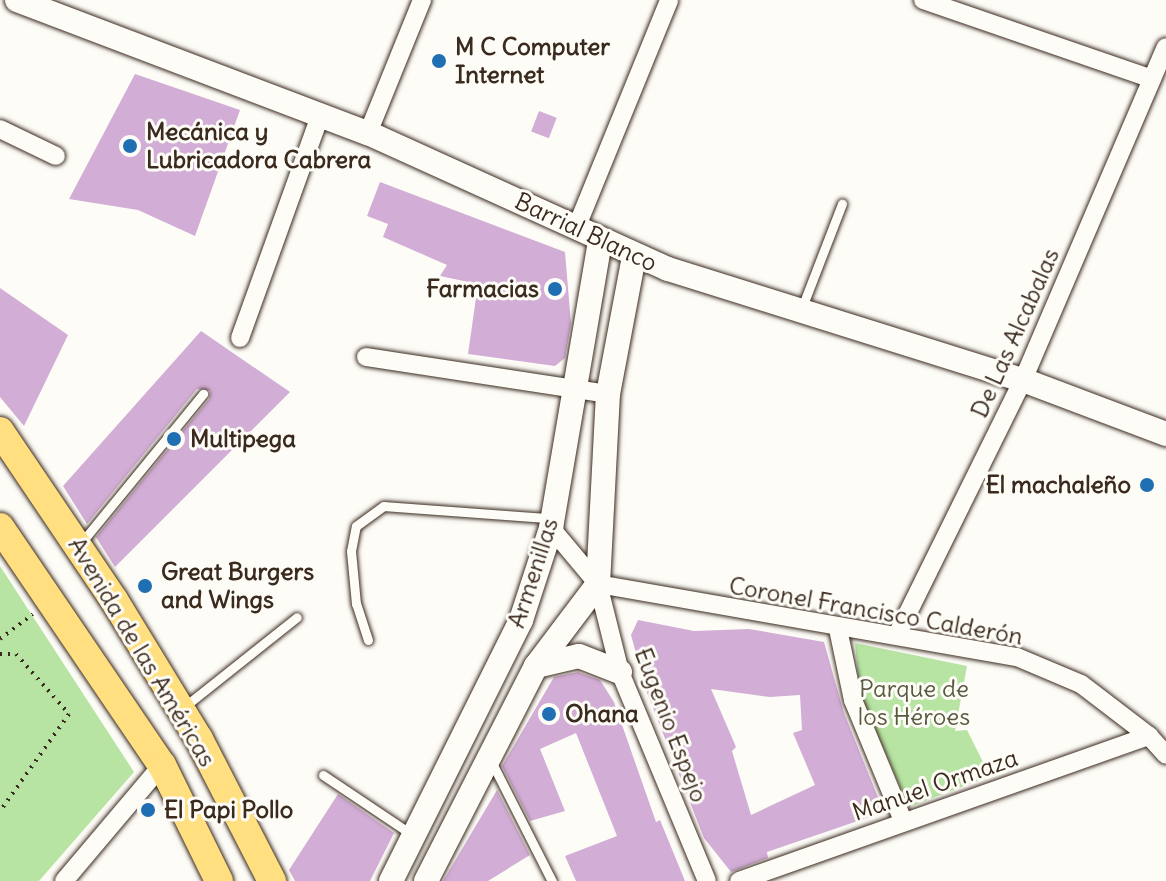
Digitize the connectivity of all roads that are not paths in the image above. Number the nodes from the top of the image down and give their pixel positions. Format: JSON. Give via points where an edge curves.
{"nodes":[{"id":1,"x":17,"y":0,"type":"edge"},
{"id":2,"x":422,"y":0,"type":"edge"},
{"id":3,"x":669,"y":0,"type":"edge"},
{"id":4,"x":923,"y":0,"type":"edge"},
{"id":5,"x":1166,"y":47,"type":"edge"},
{"id":6,"x":1152,"y":79,"type":"junction"},
{"id":7,"x":320,"y":116,"type":"junction"},
{"id":8,"x":0,"y":129,"type":"edge"},
{"id":9,"x":368,"y":133,"type":"junction"},
{"id":10,"x":56,"y":156,"type":"dead end"},
{"id":11,"x":842,"y":204,"type":"dead end"},
{"id":12,"x":577,"y":226,"type":"junction"},
{"id":13,"x":600,"y":241,"type":"junction"},
{"id":14,"x":634,"y":256,"type":"junction"},
{"id":15,"x":801,"y":310,"type":"junction"},
{"id":16,"x":240,"y":338,"type":"dead end"},
{"id":17,"x":366,"y":357,"type":"dead end"},
{"id":18,"x":1023,"y":380,"type":"junction"},
{"id":19,"x":575,"y":390,"type":"junction"},
{"id":20,"x":203,"y":394,"type":"dead end"},
{"id":21,"x":608,"y":394,"type":"junction"},
{"id":22,"x":0,"y":431,"type":"edge"},
{"id":23,"x":1166,"y":434,"type":"edge"},
{"id":24,"x":552,"y":523,"type":"junction"},
{"id":25,"x":0,"y":527,"type":"edge"},
{"id":26,"x":79,"y":546,"type":"junction"},
{"id":27,"x":598,"y":584,"type":"junction"},
{"id":28,"x":297,"y":617,"type":"dead end"},
{"id":29,"x":838,"y":629,"type":"junction"},
{"id":30,"x":897,"y":635,"type":"junction"},
{"id":31,"x":368,"y":640,"type":"dead end"},
{"id":32,"x":536,"y":666,"type":"junction"},
{"id":33,"x":620,"y":672,"type":"junction"},
{"id":34,"x":181,"y":709,"type":"junction"},
{"id":35,"x":1149,"y":736,"type":"junction"},
{"id":36,"x":1166,"y":755,"type":"edge"},
{"id":37,"x":489,"y":758,"type":"junction"},
{"id":38,"x":162,"y":765,"type":"junction"},
{"id":39,"x":323,"y":775,"type":"dead end"},
{"id":40,"x":903,"y":821,"type":"junction"},
{"id":41,"x":414,"y":836,"type":"junction"},
{"id":42,"x":64,"y":881,"type":"edge"},
{"id":43,"x":219,"y":881,"type":"edge"},
{"id":44,"x":272,"y":881,"type":"edge"},
{"id":45,"x":391,"y":881,"type":"edge"},
{"id":46,"x":426,"y":881,"type":"edge"},
{"id":47,"x":552,"y":881,"type":"edge"},
{"id":48,"x":707,"y":881,"type":"edge"},
{"id":49,"x":739,"y":881,"type":"edge"}],
"edges":[{"from":1,"to":7,"type":"street","name":"Barrial Blanco"},
{"from":2,"to":9,"type":"street"},
{"from":3,"to":12,"type":"street"},
{"from":4,"to":6,"type":"street"},
{"from":5,"to":6,"type":"street","name":"De Las Alcabalas"},
{"from":6,"to":18,"type":"street","name":"De Las Alcabalas"},
{"from":7,"to":9,"type":"street","name":"Barrial Blanco"},
{"from":7,"to":16,"type":"street"},
{"from":8,"to":10,"type":"street"},
{"from":9,"to":12,"type":"street","name":"Barrial Blanco"},
{"from":11,"to":15,"type":"lane"},
{"from":12,"to":13,"type":"street","name":"Barrial Blanco"},
{"from":13,"to":14,"type":"street","name":"Barrial Blanco"},
{"from":13,"to":19,"type":"street","name":"Armenillas"},
{"from":14,"to":15,"type":"street","name":"Barrial Blanco"},
{"from":14,"to":21,"type":"street"},
{"from":15,"to":18,"type":"street","name":"Barrial Blanco"},
{"from":17,"to":19,"type":"street"},
{"from":18,"to":23,"type":"street","name":"Barrial Blanco"},
{"from":18,"to":30,"type":"street","name":"De Las Alcabalas"},
{"from":19,"to":21,"type":"street"},
{"from":19,"to":24,"type":"street","name":"Armenillas"},
{"from":20,"to":26,"type":"lane"},
{"from":21,"to":27,"type":"street"},
{"from":22,"to":26,"type":"main road","name":"Avenida de las Américas"},
{"from":24,"to":27,"type":"street"},
{"from":24,"to":31,"type":"lane","via":[[384,506],[356,526],[351,551],[356,604]]},
{"from":24,"to":41,"type":"street","name":"Armenillas","via":[[521,620]]},
{"from":25,"to":38,"type":"main road","name":"Avenida de las Américas"},
{"from":26,"to":34,"type":"main road","name":"Avenida de las Américas"},
{"from":27,"to":29,"type":"street","name":"Coronel Francisco Calderón"},
{"from":27,"to":32,"type":"street","name":"Armenillas"},
{"from":27,"to":33,"type":"street","name":"Eugenio Espejo"},
{"from":28,"to":34,"type":"lane"},
{"from":29,"to":30,"type":"street","name":"Coronel Francisco Calderón"},
{"from":29,"to":40,"type":"street","via":[[853,700]]},
{"from":30,"to":35,"type":"street","name":"Coronel Francisco Calderón","via":[[1017,657],[1081,684]]},
{"from":32,"to":33,"type":"street","via":[[579,656]]},
{"from":32,"to":37,"type":"street","name":"Armenillas"},
{"from":33,"to":48,"type":"street","name":"Eugenio Espejo"},
{"from":34,"to":44,"type":"main road","name":"Avenida de las Américas"},
{"from":35,"to":36,"type":"street","name":"Coronel Francisco Calderón"},
{"from":35,"to":40,"type":"street","name":"Manuel Ormaza"},
{"from":37,"to":46,"type":"street","name":"Armenillas"},
{"from":37,"to":47,"type":"lane"},
{"from":38,"to":42,"type":"street"},
{"from":38,"to":43,"type":"main road","name":"Avenida de las Américas"},
{"from":39,"to":41,"type":"lane"},
{"from":40,"to":49,"type":"street","name":"Manuel Ormaza"},
{"from":41,"to":45,"type":"street","name":"Armenillas"}]}
